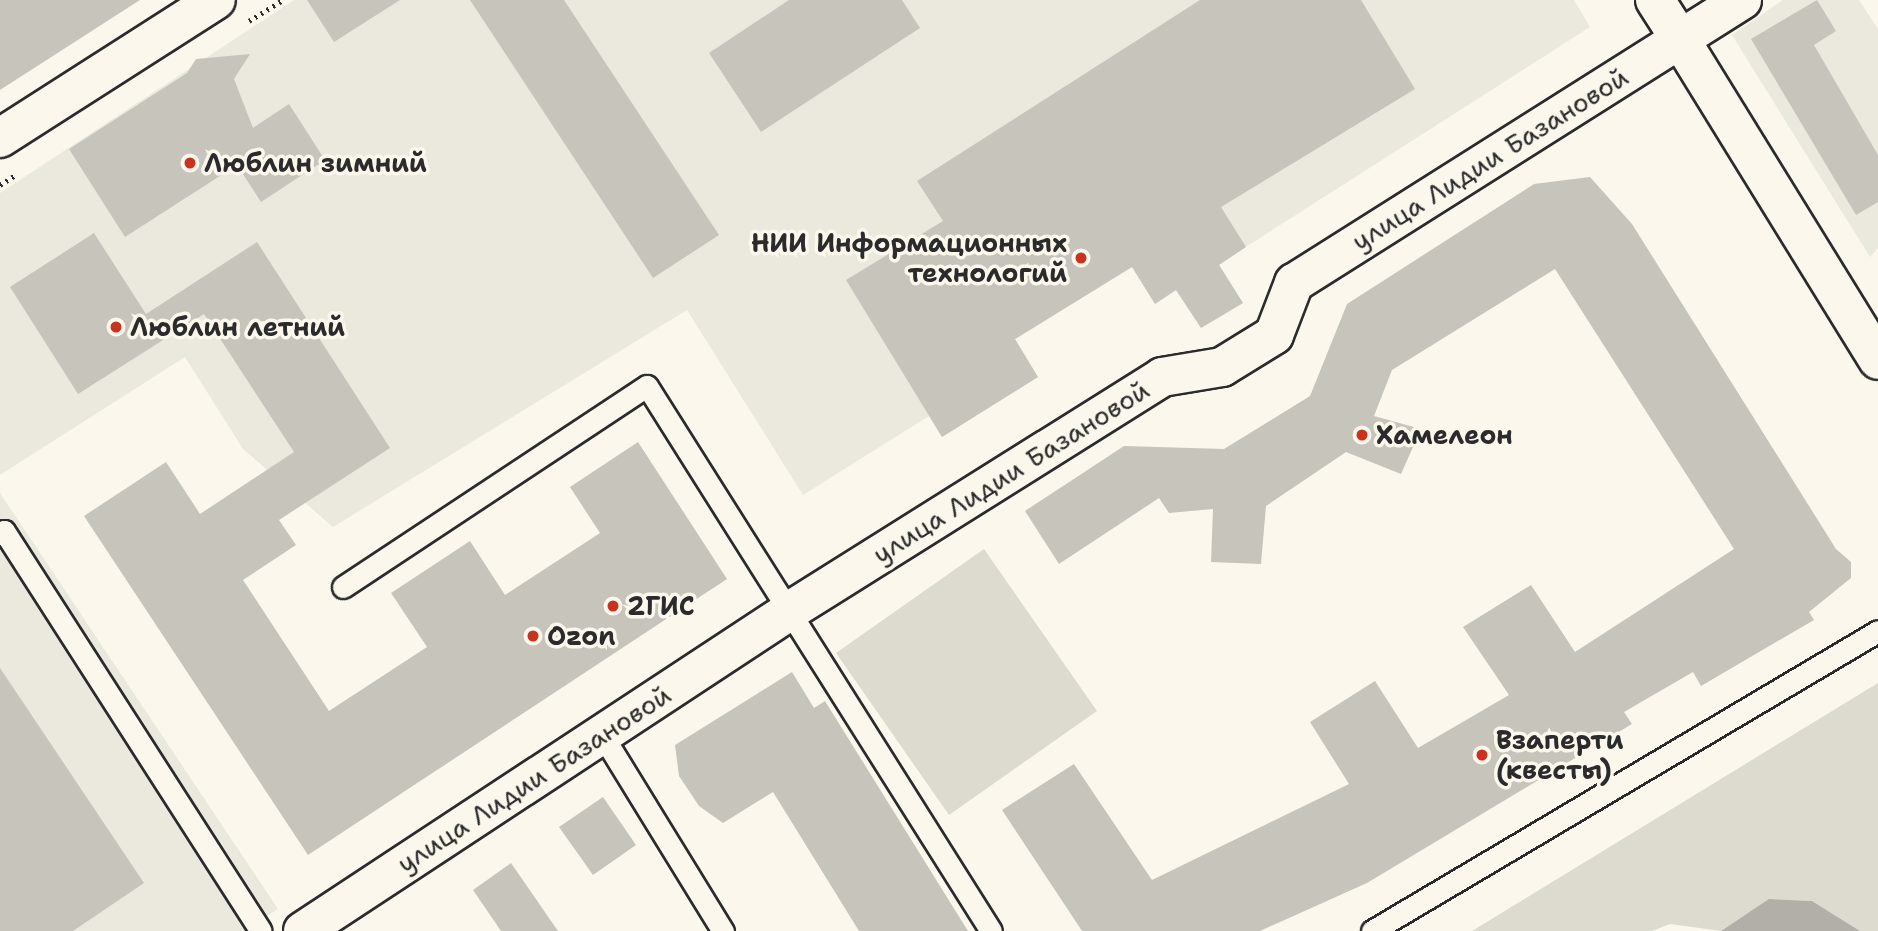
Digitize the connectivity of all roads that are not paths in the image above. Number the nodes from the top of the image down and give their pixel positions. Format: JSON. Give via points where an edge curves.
{"nodes":[{"id":1,"x":216,"y":0,"type":"edge"},
{"id":2,"x":1655,"y":0,"type":"edge"},
{"id":3,"x":1742,"y":0,"type":"edge"},
{"id":4,"x":1680,"y":39,"type":"junction"},
{"id":5,"x":0,"y":138,"type":"edge"},
{"id":6,"x":1878,"y":360,"type":"edge"},
{"id":7,"x":0,"y":534,"type":"edge"},
{"id":8,"x":343,"y":587,"type":"dead end"},
{"id":9,"x":791,"y":610,"type":"junction"},
{"id":10,"x":1878,"y":631,"type":"edge"},
{"id":11,"x":601,"y":733,"type":"junction"},
{"id":12,"x":261,"y":931,"type":"edge"},
{"id":13,"x":303,"y":931,"type":"edge"},
{"id":14,"x":723,"y":931,"type":"edge"},
{"id":15,"x":991,"y":931,"type":"edge"},
{"id":16,"x":1372,"y":931,"type":"edge"}],
"edges":[{"from":1,"to":5,"type":"street"},
{"from":2,"to":4,"type":"street"},
{"from":3,"to":4,"type":"street","name":"улица Лидии Базановой"},
{"from":4,"to":6,"type":"street"},
{"from":4,"to":9,"type":"street","name":"улица Лидии Базановой","via":[[1294,283],[1274,335],[1222,368],[1162,377]]},
{"from":7,"to":12,"type":"lane","via":[[4,531]]},
{"from":8,"to":9,"type":"lane","via":[[647,386]]},
{"from":9,"to":11,"type":"street","name":"улица Лидии Базановой"},
{"from":9,"to":15,"type":"lane"},
{"from":10,"to":16,"type":"lane"},
{"from":11,"to":13,"type":"street","name":"улица Лидии Базановой"},
{"from":11,"to":14,"type":"lane"}]}
